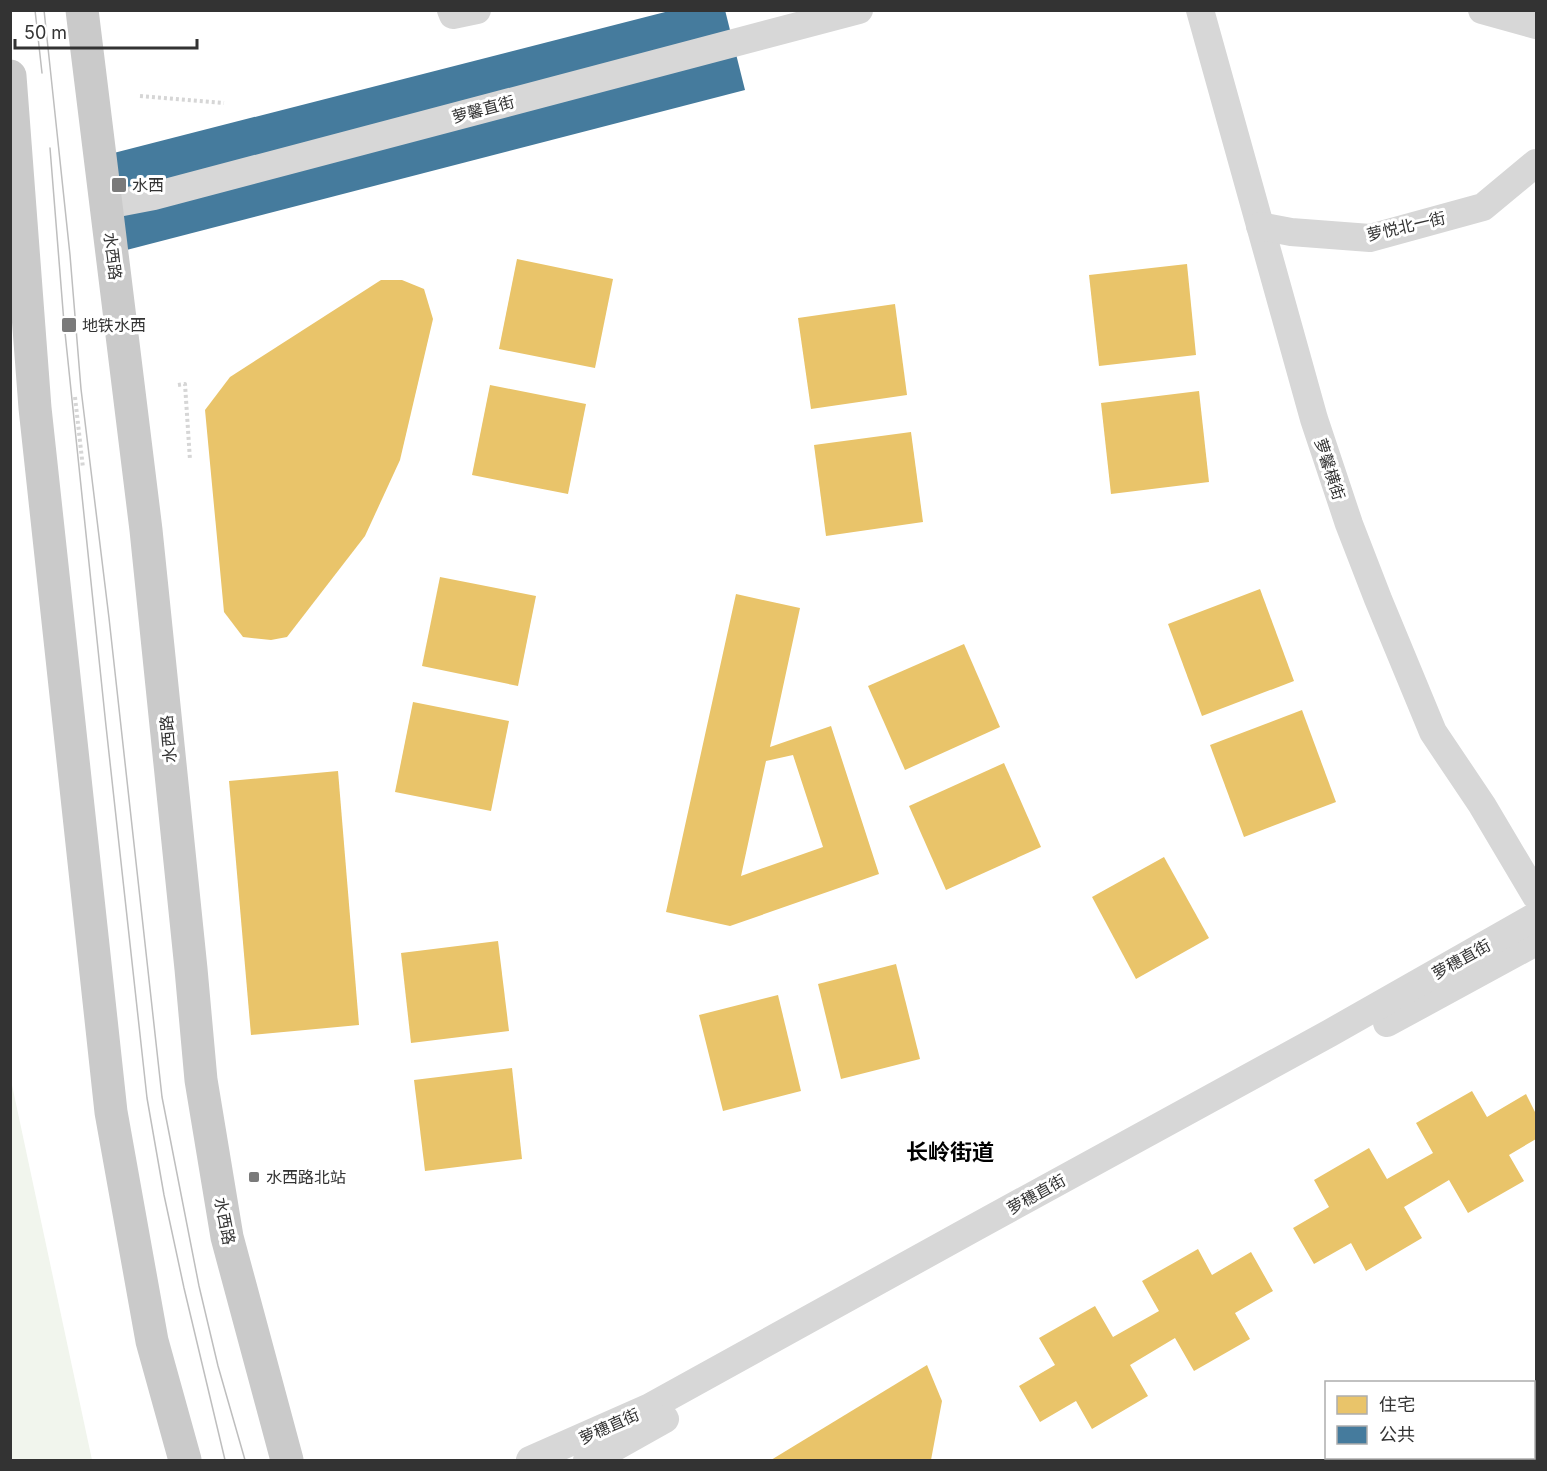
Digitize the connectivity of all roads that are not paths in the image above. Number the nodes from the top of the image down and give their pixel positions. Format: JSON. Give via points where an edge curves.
{"nodes":[{"id":1,"x":82,"y":10,"type":"edge"},
{"id":2,"x":451,"y":10,"type":"edge"},
{"id":3,"x":477,"y":10,"type":"edge"},
{"id":4,"x":859,"y":10,"type":"edge"},
{"id":5,"x":1200,"y":10,"type":"edge"},
{"id":6,"x":1482,"y":10,"type":"edge"},
{"id":7,"x":1536,"y":25,"type":"edge"},
{"id":8,"x":10,"y":76,"type":"edge"},
{"id":9,"x":1536,"y":163,"type":"edge"},
{"id":10,"x":106,"y":205,"type":"junction"},
{"id":11,"x":1260,"y":226,"type":"junction"},
{"id":12,"x":1536,"y":896,"type":"edge"},
{"id":13,"x":1536,"y":916,"type":"edge"},
{"id":14,"x":1536,"y":942,"type":"edge"},
{"id":15,"x":185,"y":1461,"type":"edge"},
{"id":16,"x":287,"y":1461,"type":"edge"},
{"id":17,"x":530,"y":1461,"type":"edge"},
{"id":18,"x":587,"y":1461,"type":"edge"}],
"edges":[{"from":1,"to":10,"type":"main road","name":"水西路"},
{"from":2,"to":3,"type":"street","via":[[453,15]]},
{"from":4,"to":10,"type":"street","name":"萝馨直街","via":[[154,196]]},
{"from":5,"to":11,"type":"street","name":"萝馨横街"},
{"from":6,"to":7,"type":"street"},
{"from":8,"to":15,"type":"main road","via":[[35,408],[111,1112],[152,1341]]},
{"from":9,"to":11,"type":"street","name":"萝悦北一街","via":[[1483,207],[1371,237]]},
{"from":10,"to":16,"type":"main road","name":"水西路","via":[[149,554],[201,1080],[227,1236]]},
{"from":11,"to":12,"type":"street","name":"萝馨横街","via":[[1330,471],[1400,654],[1434,732]]},
{"from":13,"to":17,"type":"street","name":"萝穗直街","via":[[650,1407]]},
{"from":14,"to":18,"type":"street","name":"萝穗直街"}]}
